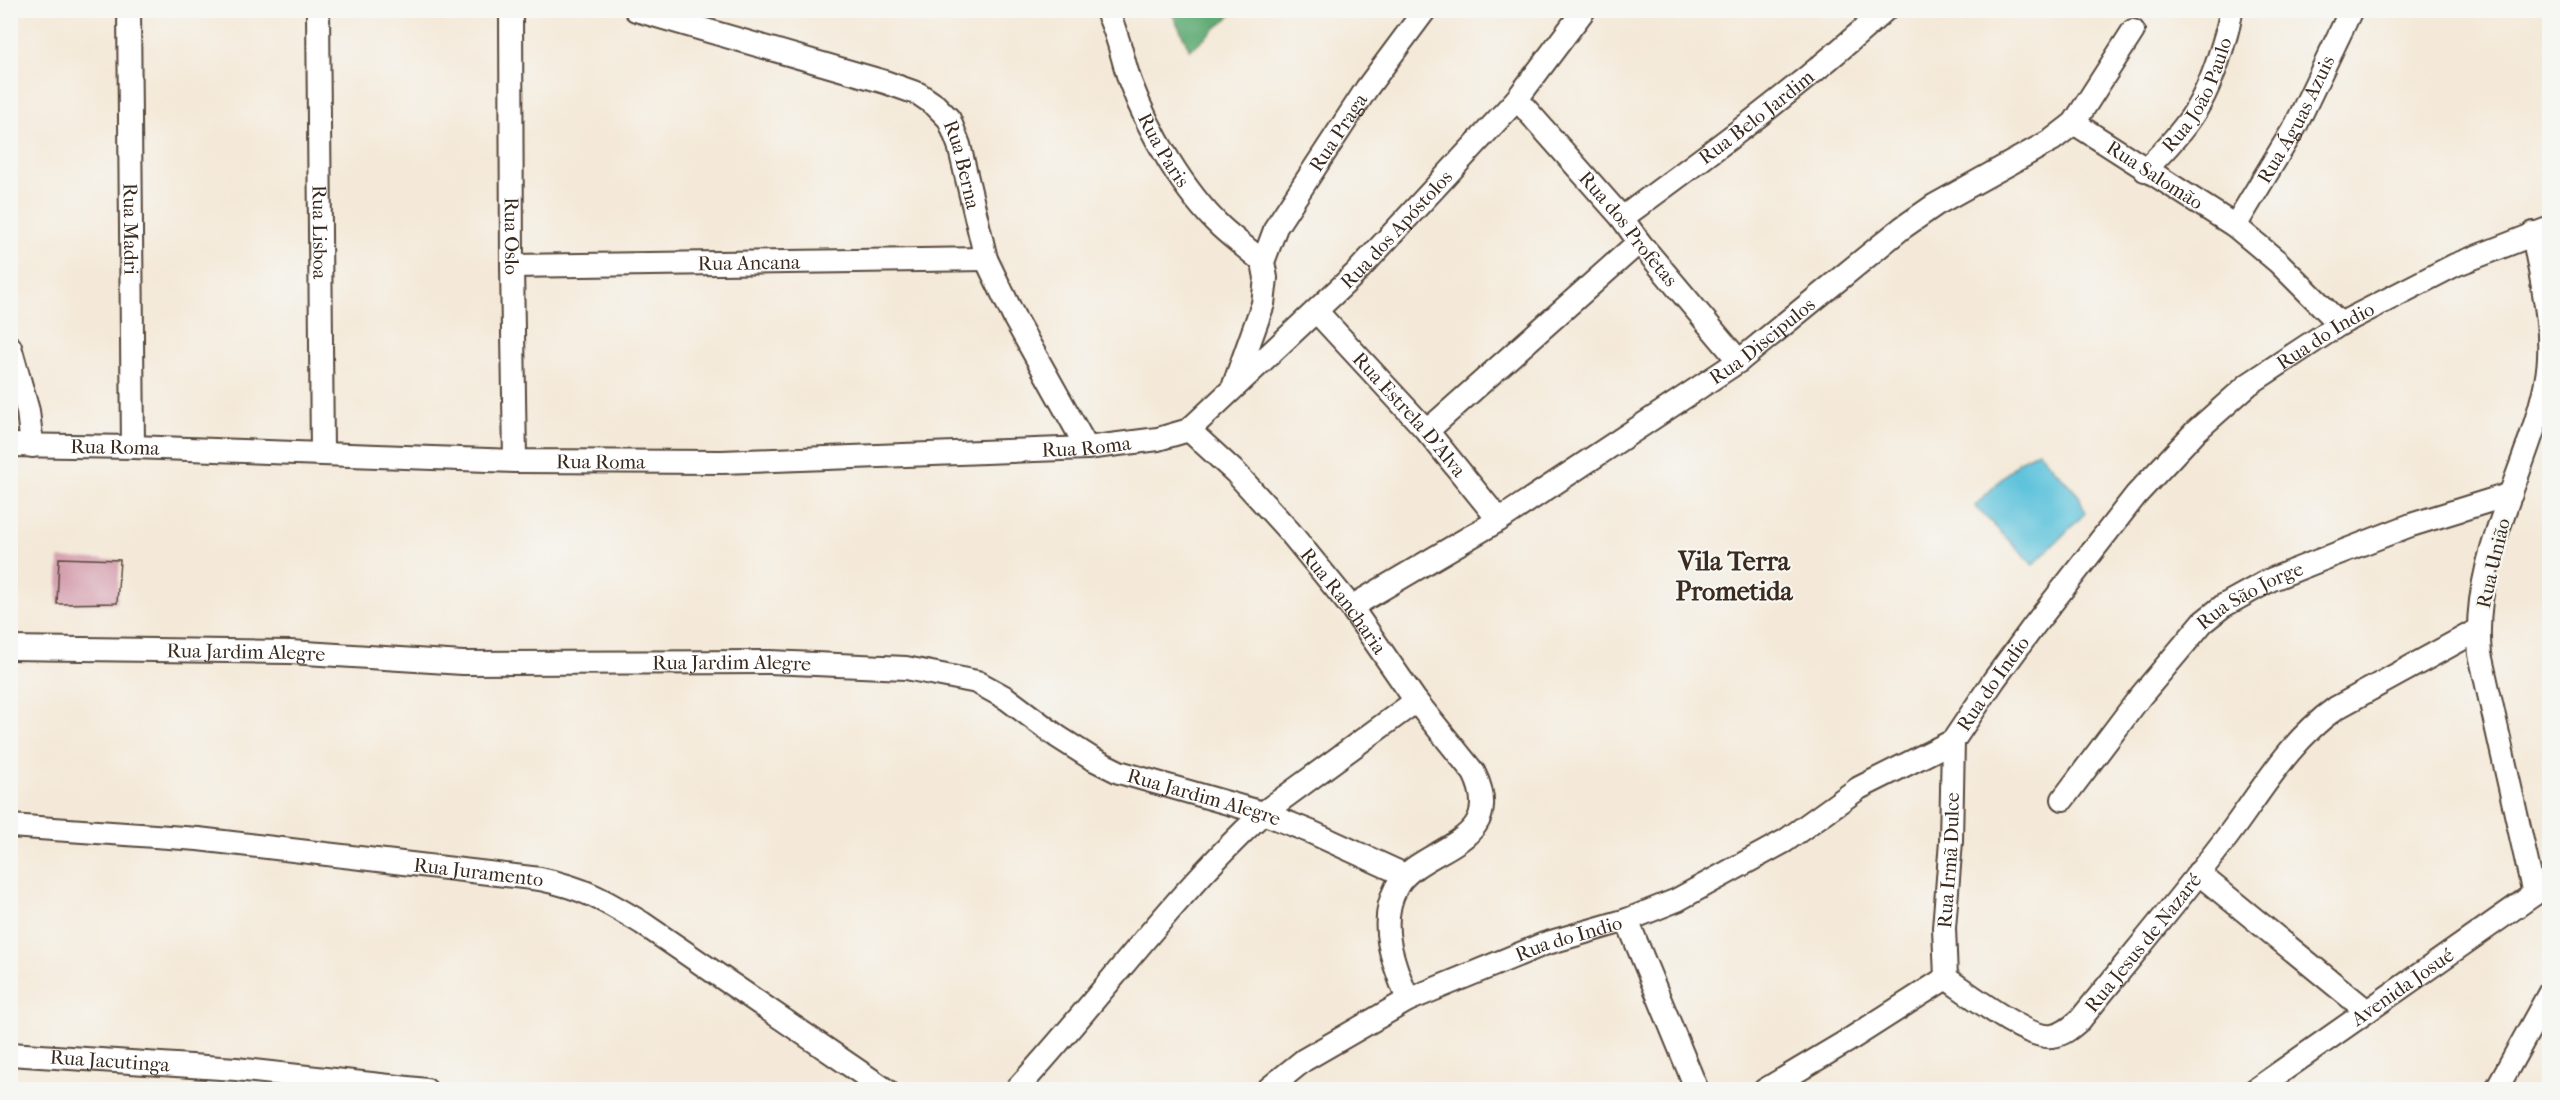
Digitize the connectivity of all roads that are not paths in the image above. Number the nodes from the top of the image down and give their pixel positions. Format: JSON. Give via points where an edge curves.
{"nodes":[{"id":1,"x":129,"y":10,"type":"edge"},
{"id":2,"x":318,"y":10,"type":"edge"},
{"id":3,"x":511,"y":10,"type":"edge"},
{"id":4,"x":636,"y":10,"type":"edge"},
{"id":5,"x":1106,"y":10,"type":"edge"},
{"id":6,"x":1425,"y":10,"type":"edge"},
{"id":7,"x":1584,"y":10,"type":"edge"},
{"id":8,"x":1885,"y":10,"type":"edge"},
{"id":9,"x":2231,"y":10,"type":"edge"},
{"id":10,"x":2351,"y":10,"type":"edge"},
{"id":11,"x":2133,"y":31,"type":"dead end"},
{"id":12,"x":1517,"y":99,"type":"junction"},
{"id":13,"x":2074,"y":123,"type":"junction"},
{"id":14,"x":2145,"y":170,"type":"junction"},
{"id":15,"x":1622,"y":218,"type":"junction"},
{"id":16,"x":2235,"y":226,"type":"junction"},
{"id":17,"x":2541,"y":230,"type":"edge"},
{"id":18,"x":1639,"y":242,"type":"junction"},
{"id":19,"x":986,"y":259,"type":"junction"},
{"id":20,"x":1263,"y":262,"type":"junction"},
{"id":21,"x":512,"y":266,"type":"junction"},
{"id":22,"x":1317,"y":312,"type":"junction"},
{"id":23,"x":2340,"y":324,"type":"junction"},
{"id":24,"x":10,"y":346,"type":"edge"},
{"id":25,"x":1738,"y":361,"type":"junction"},
{"id":26,"x":1232,"y":389,"type":"junction"},
{"id":27,"x":1189,"y":430,"type":"junction"},
{"id":28,"x":1427,"y":431,"type":"junction"},
{"id":29,"x":21,"y":446,"type":"edge"},
{"id":30,"x":134,"y":447,"type":"junction"},
{"id":31,"x":1087,"y":448,"type":"junction"},
{"id":32,"x":322,"y":453,"type":"junction"},
{"id":33,"x":515,"y":461,"type":"junction"},
{"id":34,"x":2511,"y":494,"type":"junction"},
{"id":35,"x":1499,"y":520,"type":"junction"},
{"id":36,"x":1351,"y":607,"type":"junction"},
{"id":37,"x":2478,"y":630,"type":"junction"},
{"id":38,"x":10,"y":648,"type":"edge"},
{"id":39,"x":1416,"y":701,"type":"junction"},
{"id":40,"x":1953,"y":741,"type":"junction"},
{"id":41,"x":2063,"y":799,"type":"dead end"},
{"id":42,"x":1263,"y":813,"type":"junction"},
{"id":43,"x":10,"y":826,"type":"edge"},
{"id":44,"x":2198,"y":873,"type":"junction"},
{"id":45,"x":1405,"y":874,"type":"junction"},
{"id":46,"x":2542,"y":889,"type":"edge"},
{"id":47,"x":1627,"y":920,"type":"junction"},
{"id":48,"x":1946,"y":978,"type":"junction"},
{"id":49,"x":2550,"y":992,"type":"edge"},
{"id":50,"x":1408,"y":1000,"type":"junction"},
{"id":51,"x":2367,"y":1011,"type":"junction"},
{"id":52,"x":10,"y":1054,"type":"edge"},
{"id":53,"x":426,"y":1089,"type":"edge"},
{"id":54,"x":886,"y":1089,"type":"edge"},
{"id":55,"x":1016,"y":1089,"type":"edge"},
{"id":56,"x":1268,"y":1089,"type":"edge"},
{"id":57,"x":1697,"y":1089,"type":"edge"},
{"id":58,"x":1765,"y":1089,"type":"edge"},
{"id":59,"x":2255,"y":1089,"type":"edge"},
{"id":60,"x":2496,"y":1089,"type":"edge"}],
"edges":[{"from":1,"to":30,"type":"street","name":"Rua Madri"},
{"from":2,"to":32,"type":"street","name":"Rua Lisboa"},
{"from":3,"to":21,"type":"street","name":"Rua Oslo"},
{"from":4,"to":19,"type":"street","name":"Rua Berna","via":[[885,82],[935,105],[949,119],[959,145]]},
{"from":5,"to":20,"type":"street","name":"Rua Paris","via":[[1131,84],[1172,163],[1220,226]]},
{"from":6,"to":20,"type":"street","name":"Rua Praga","via":[[1318,159],[1276,227]]},
{"from":7,"to":12,"type":"street","name":"Rua dos Apóstolos"},
{"from":8,"to":15,"type":"street","name":"Rua Belo Jardim","via":[[1766,112]]},
{"from":9,"to":14,"type":"street","name":"Rua João Paulo","via":[[2213,78],[2198,110]]},
{"from":10,"to":16,"type":"street","name":"Rua Águas Azuis","via":[[2296,125]]},
{"from":11,"to":13,"type":"street","name":"Rua Discipulos"},
{"from":12,"to":15,"type":"street","name":"Rua dos Profetas"},
{"from":12,"to":22,"type":"street","name":"Rua dos Apóstolos"},
{"from":13,"to":14,"type":"street","name":"Rua Salomão"},
{"from":13,"to":25,"type":"street","name":"Rua Discipulos","via":[[2052,140],[1902,228]]},
{"from":14,"to":16,"type":"street","name":"Rua Salomão"},
{"from":15,"to":18,"type":"street","name":"Rua dos Profetas"},
{"from":16,"to":23,"type":"street","name":"Rua Salomão","via":[[2278,262]]},
{"from":17,"to":23,"type":"street","name":"Rua do Indio","via":[[2455,265]]},
{"from":17,"to":34,"type":"street","name":"Rua União","via":[[2548,328],[2547,379]]},
{"from":18,"to":25,"type":"street","name":"Rua dos Profetas"},
{"from":18,"to":28,"type":"street"},
{"from":19,"to":21,"type":"street","name":"Rua Ancana"},
{"from":19,"to":31,"type":"street","name":"Rua Berna","via":[[1015,320]]},
{"from":20,"to":26,"type":"street","via":[[1263,304]]},
{"from":21,"to":33,"type":"street","name":"Rua Oslo"},
{"from":22,"to":26,"type":"street","name":"Rua dos Apóstolos"},
{"from":22,"to":28,"type":"street","name":"Rua Estrela D'Alva"},
{"from":23,"to":40,"type":"street","name":"Rua do Indio","via":[[2250,384],[2194,432],[2136,495],[2074,573]]},
{"from":24,"to":29,"type":"street","via":[[28,411]]},
{"from":25,"to":35,"type":"street","name":"Rua Discipulos"},
{"from":26,"to":27,"type":"street","name":"Rua dos Apóstolos"},
{"from":27,"to":31,"type":"street","name":"Rua Roma","via":[[1158,440]]},
{"from":27,"to":36,"type":"street","name":"Rua Rancharia","via":[[1281,522]]},
{"from":28,"to":35,"type":"street","name":"Rua Estrela D'Alva"},
{"from":29,"to":30,"type":"street","name":"Rua Roma"},
{"from":30,"to":32,"type":"street","name":"Rua Roma"},
{"from":31,"to":33,"type":"street","name":"Rua Roma","via":[[722,462]]},
{"from":32,"to":33,"type":"street","name":"Rua Roma"},
{"from":34,"to":37,"type":"street","name":"Rua União","via":[[2492,552]]},
{"from":34,"to":41,"type":"street","name":"Rua São Jorge","via":[[2411,525],[2328,557],[2270,580],[2223,606],[2203,622],[2140,697]]},
{"from":35,"to":36,"type":"street","name":"Rua Discipulos"},
{"from":36,"to":39,"type":"street","name":"Rua Rancharia"},
{"from":37,"to":44,"type":"street","name":"Rua Jesus de Nazaré","via":[[2315,723]]},
{"from":37,"to":46,"type":"street","name":"Rua União","via":[[2483,665]]},
{"from":38,"to":42,"type":"street","name":"Rua Jardim Alegre","via":[[290,652],[463,663],[770,662],[906,668],[977,682],[1066,742],[1119,772]]},
{"from":39,"to":42,"type":"street"},
{"from":39,"to":45,"type":"street","name":"Rua Rancharia","via":[[1474,773],[1483,799],[1474,825],[1459,842]]},
{"from":40,"to":47,"type":"street","name":"Rua do Indio","via":[[1859,788],[1756,858],[1677,900]]},
{"from":40,"to":48,"type":"street","name":"Rua Irmã Dulce","via":[[1944,928]]},
{"from":42,"to":45,"type":"street","name":"Rua Jardim Alegre"},
{"from":42,"to":55,"type":"street","via":[[1204,871]]},
{"from":43,"to":54,"type":"street","name":"Rua Juramento","via":[[198,839],[573,886],[642,923]]},
{"from":44,"to":48,"type":"street","name":"Rua Jesus de Nazaré","via":[[2067,1031],[2045,1036],[2022,1029]]},
{"from":44,"to":51,"type":"street"},
{"from":45,"to":50,"type":"street","via":[[1389,907],[1388,930],[1392,959]]},
{"from":46,"to":51,"type":"street","name":"Avenida Josué"},
{"from":47,"to":50,"type":"street","name":"Rua do Indio","via":[[1544,944]]},
{"from":47,"to":57,"type":"street"},
{"from":48,"to":58,"type":"street"},
{"from":49,"to":60,"type":"street"},
{"from":50,"to":56,"type":"street","name":"Rua do Indio","via":[[1304,1060]]},
{"from":51,"to":59,"type":"street","name":"Avenida Josué"},
{"from":52,"to":53,"type":"street","name":"Rua Jacutinga","via":[[236,1069]]}]}
